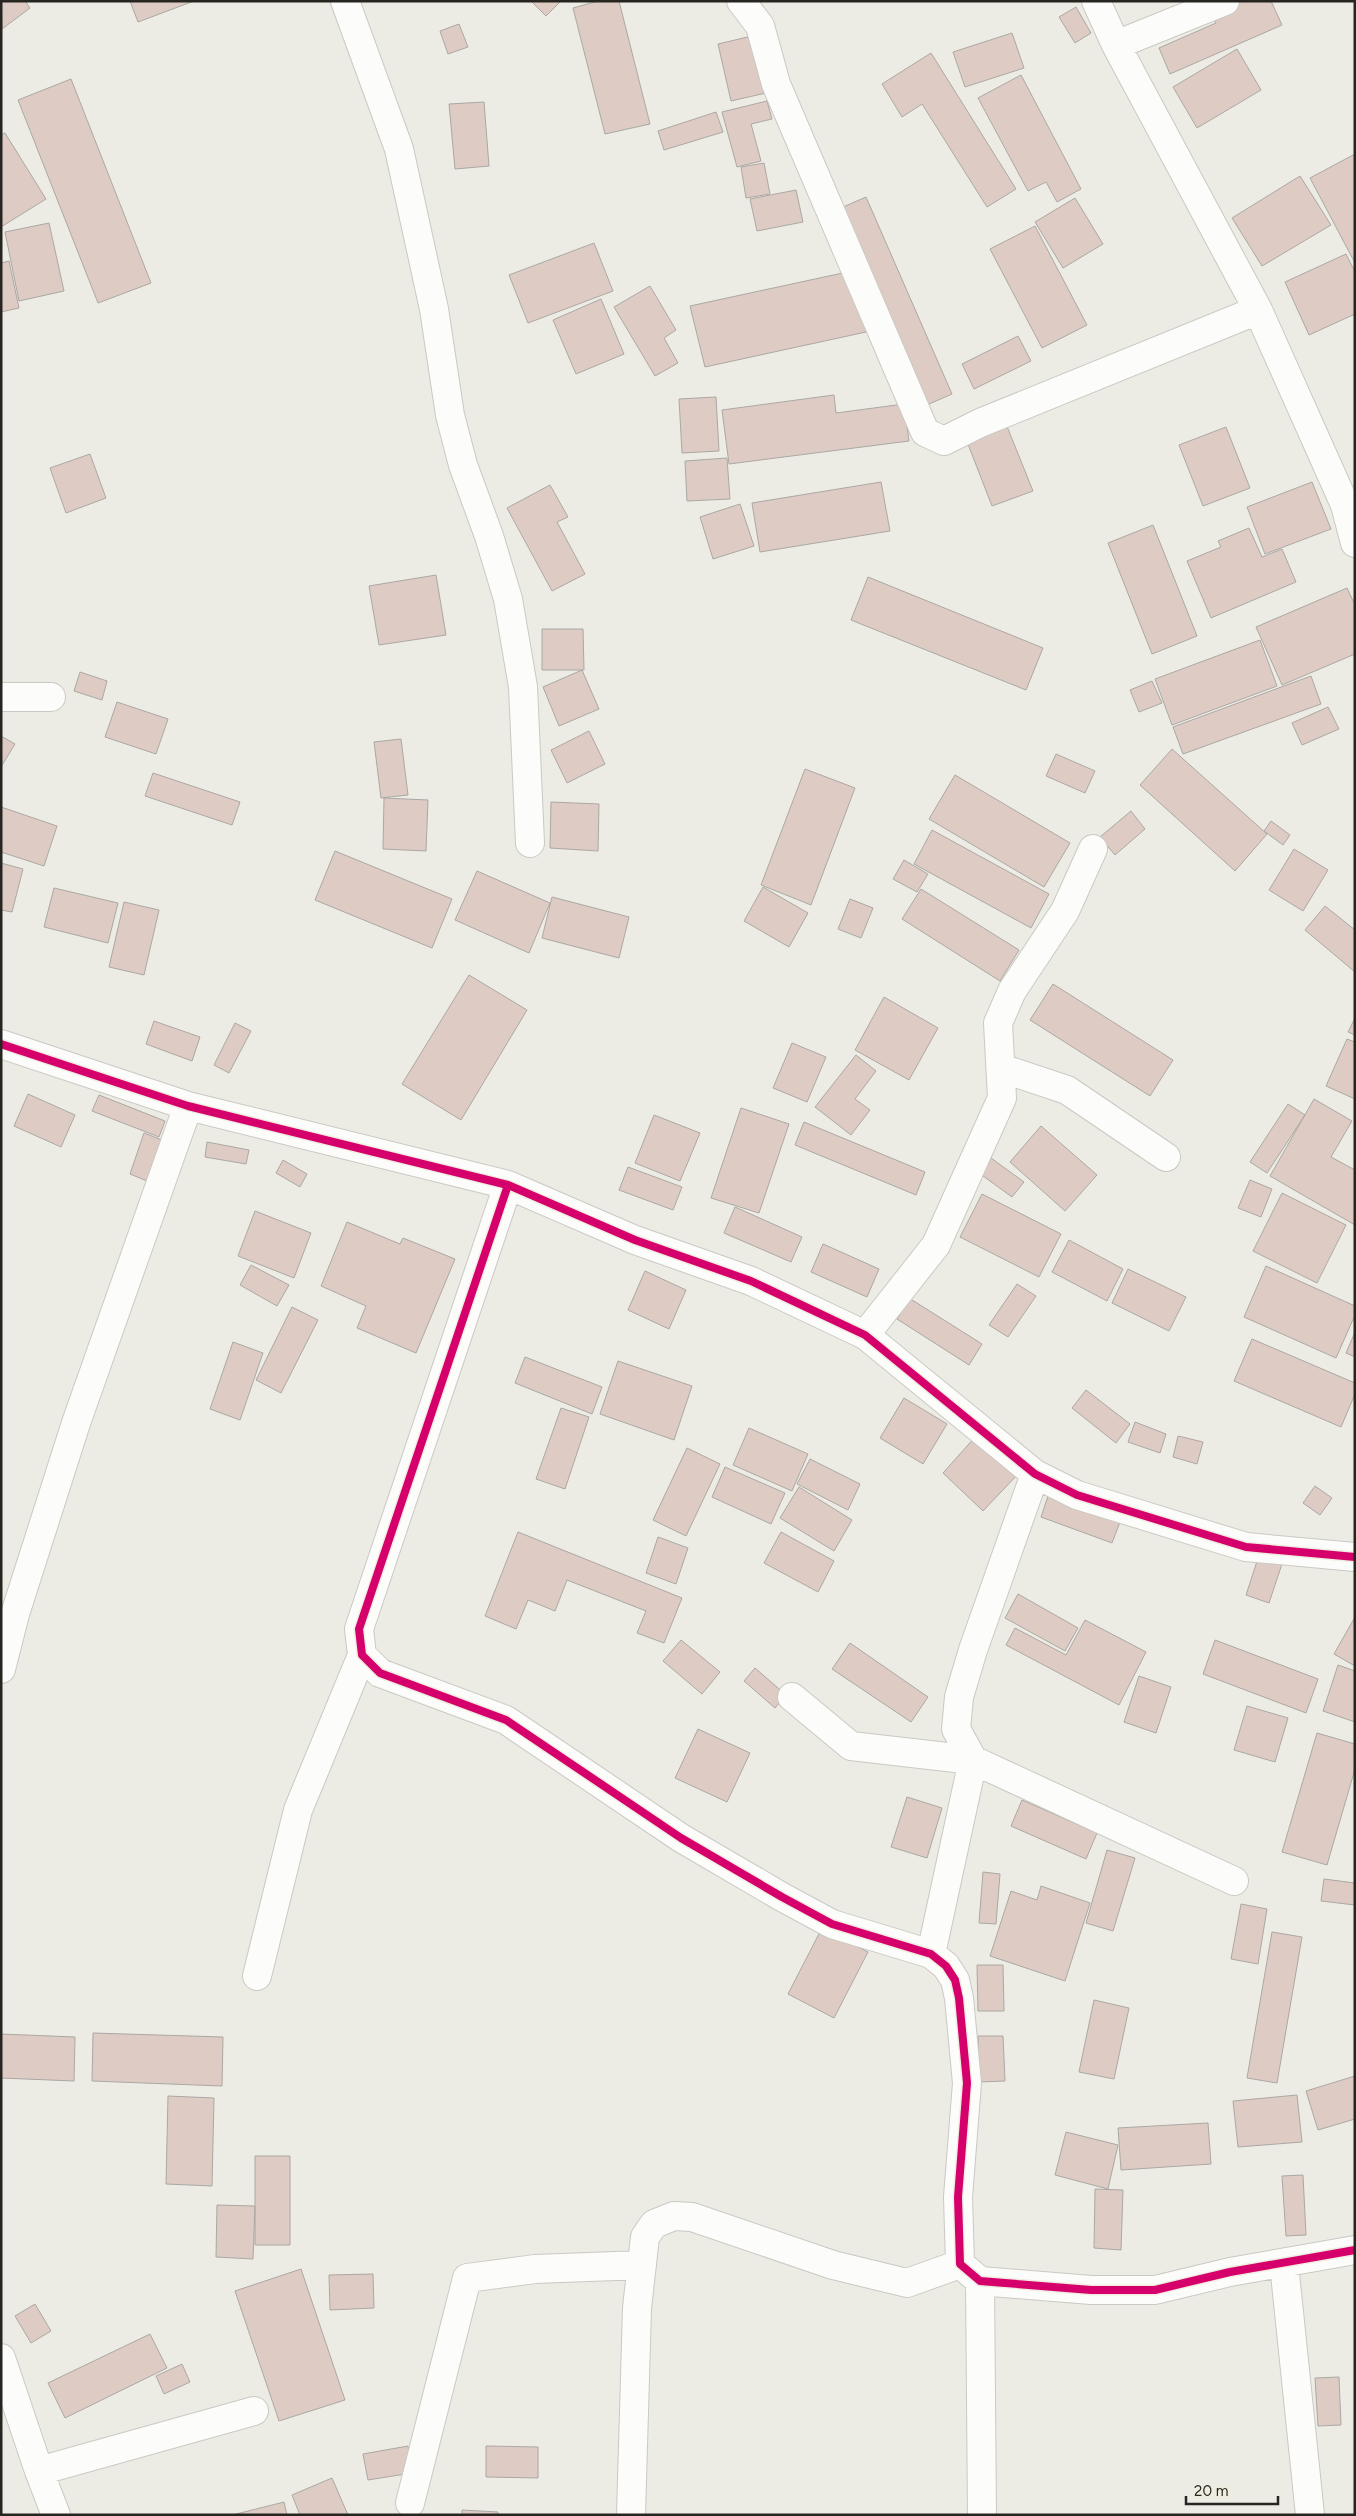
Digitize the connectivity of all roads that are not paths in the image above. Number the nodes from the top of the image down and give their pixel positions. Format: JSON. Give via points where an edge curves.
{"nodes":[{"id":1,"x":345,"y":1,"type":"edge"},
{"id":2,"x":741,"y":1,"type":"edge"},
{"id":3,"x":1096,"y":1,"type":"edge"},
{"id":4,"x":1225,"y":1,"type":"edge"},
{"id":5,"x":1116,"y":44,"type":"junction"},
{"id":6,"x":1258,"y":310,"type":"junction"},
{"id":7,"x":1355,"y":543,"type":"edge"},
{"id":8,"x":1,"y":696,"type":"edge"},
{"id":9,"x":51,"y":698,"type":"dead end"},
{"id":10,"x":530,"y":843,"type":"dead end"},
{"id":11,"x":1094,"y":849,"type":"dead end"},
{"id":12,"x":1,"y":1044,"type":"edge"},
{"id":13,"x":1001,"y":1068,"type":"junction"},
{"id":14,"x":188,"y":1106,"type":"junction"},
{"id":15,"x":1166,"y":1157,"type":"dead end"},
{"id":16,"x":508,"y":1185,"type":"junction"},
{"id":17,"x":865,"y":1335,"type":"junction"},
{"id":18,"x":1035,"y":1474,"type":"junction"},
{"id":19,"x":1355,"y":1557,"type":"edge"},
{"id":20,"x":362,"y":1655,"type":"junction"},
{"id":21,"x":1,"y":1669,"type":"edge"},
{"id":22,"x":792,"y":1697,"type":"dead end"},
{"id":23,"x":973,"y":1760,"type":"junction"},
{"id":24,"x":1234,"y":1881,"type":"dead end"},
{"id":25,"x":931,"y":1954,"type":"junction"},
{"id":26,"x":257,"y":1976,"type":"dead end"},
{"id":27,"x":1355,"y":2250,"type":"edge"},
{"id":28,"x":1284,"y":2264,"type":"junction"},
{"id":29,"x":642,"y":2265,"type":"junction"},
{"id":30,"x":970,"y":2272,"type":"junction"},
{"id":31,"x":1,"y":2358,"type":"edge"},
{"id":32,"x":254,"y":2411,"type":"dead end"},
{"id":33,"x":39,"y":2471,"type":"junction"},
{"id":34,"x":410,"y":2503,"type":"dead end"},
{"id":35,"x":56,"y":2515,"type":"edge"},
{"id":36,"x":631,"y":2515,"type":"edge"},
{"id":37,"x":982,"y":2515,"type":"edge"},
{"id":38,"x":1310,"y":2515,"type":"edge"}],
"edges":[{"from":1,"to":10,"type":"street","via":[[399,149],[434,309],[450,415],[463,465],[508,599],[523,687]]},
{"from":2,"to":6,"type":"street","via":[[760,26],[776,84],[926,432],[944,441],[980,423]]},
{"from":3,"to":5,"type":"street"},
{"from":4,"to":5,"type":"street"},
{"from":5,"to":6,"type":"street"},
{"from":6,"to":7,"type":"street","via":[[1345,505]]},
{"from":8,"to":9,"type":"street"},
{"from":11,"to":13,"type":"street","via":[[1065,912],[1012,991],[998,1023]]},
{"from":12,"to":14,"type":"street"},
{"from":13,"to":15,"type":"street","via":[[1067,1090]]},
{"from":13,"to":17,"type":"street","via":[[1002,1098],[936,1245]]},
{"from":14,"to":16,"type":"street"},
{"from":14,"to":21,"type":"street","via":[[76,1423],[15,1614]]},
{"from":16,"to":17,"type":"street","via":[[635,1240],[751,1281]]},
{"from":16,"to":20,"type":"street","via":[[359,1629]]},
{"from":17,"to":18,"type":"street"},
{"from":18,"to":19,"type":"street","via":[[1077,1495],[1246,1547]]},
{"from":18,"to":23,"type":"street","via":[[958,1697],[956,1729]]},
{"from":20,"to":25,"type":"street","via":[[380,1673],[506,1720],[681,1838],[832,1924]]},
{"from":20,"to":26,"type":"street","via":[[298,1810]]},
{"from":22,"to":23,"type":"street","via":[[851,1746]]},
{"from":23,"to":24,"type":"street"},
{"from":23,"to":25,"type":"street"},
{"from":25,"to":30,"type":"street","via":[[946,1966],[955,1980],[959,1998],[967,2083],[958,2196]]},
{"from":27,"to":28,"type":"street"},
{"from":28,"to":30,"type":"street","via":[[1230,2272],[1155,2290],[1091,2290]]},
{"from":28,"to":38,"type":"street"},
{"from":29,"to":30,"type":"street","via":[[645,2237],[654,2224],[674,2216],[692,2217],[833,2265],[907,2283]]},
{"from":29,"to":34,"type":"street","via":[[535,2269],[467,2278]]},
{"from":29,"to":36,"type":"street","via":[[637,2318]]},
{"from":30,"to":37,"type":"street"},
{"from":31,"to":33,"type":"street"},
{"from":32,"to":33,"type":"street"},
{"from":33,"to":35,"type":"street"}]}
